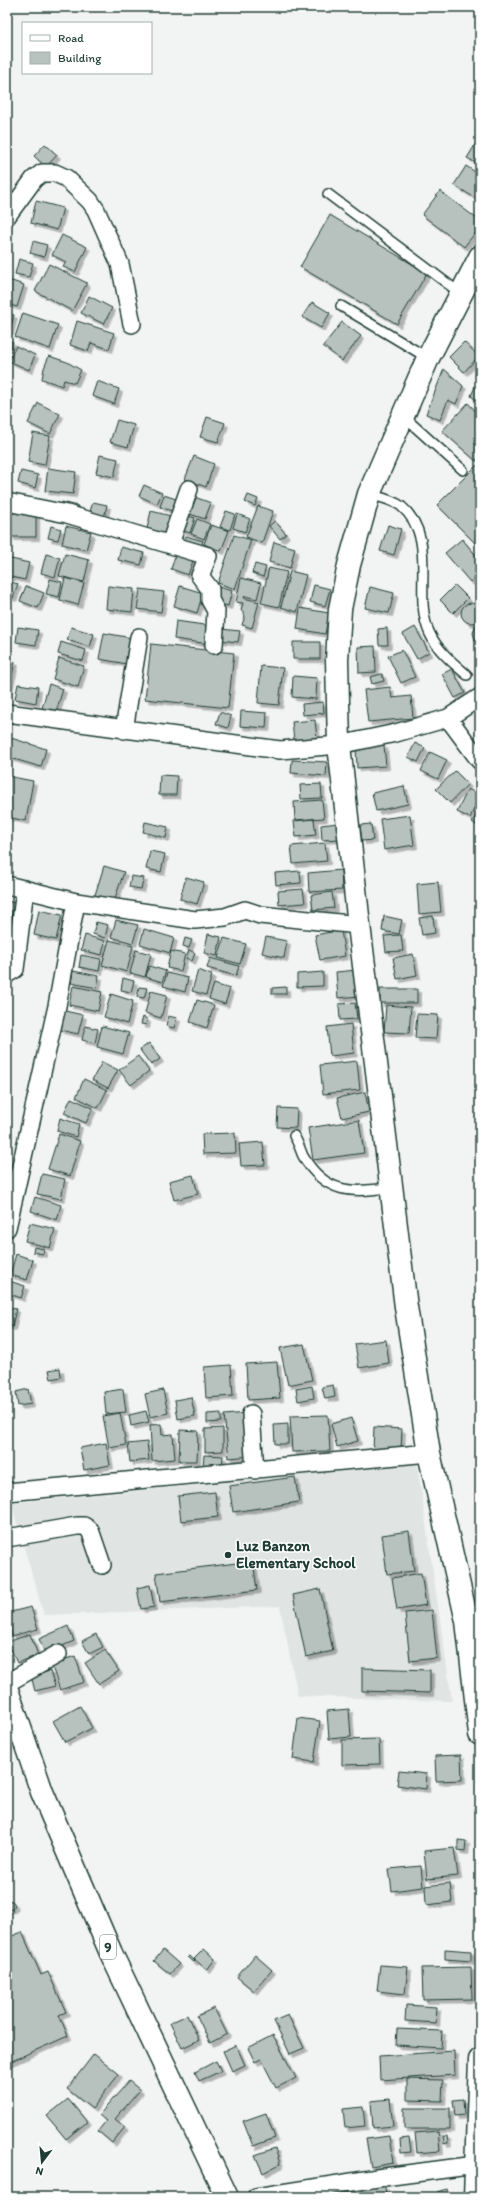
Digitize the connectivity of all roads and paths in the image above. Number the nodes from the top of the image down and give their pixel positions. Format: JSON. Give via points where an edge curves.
{"nodes":[{"id":1,"x":328,"y":194,"type":"dead end"},
{"id":2,"x":7,"y":216,"type":"edge"},
{"id":3,"x":480,"y":257,"type":"edge"},
{"id":4,"x":460,"y":293,"type":"junction"},
{"id":5,"x":341,"y":306,"type":"dead end"},
{"id":6,"x":132,"y":324,"type":"dead end"},
{"id":7,"x":428,"y":358,"type":"junction"},
{"id":8,"x":403,"y":416,"type":"junction"},
{"id":9,"x":463,"y":470,"type":"dead end"},
{"id":10,"x":189,"y":489,"type":"dead end"},
{"id":11,"x":369,"y":494,"type":"junction"},
{"id":12,"x":7,"y":502,"type":"edge"},
{"id":13,"x":170,"y":544,"type":"junction"},
{"id":14,"x":139,"y":637,"type":"dead end"},
{"id":15,"x":214,"y":645,"type":"dead end"},
{"id":16,"x":467,"y":675,"type":"dead end"},
{"id":17,"x":480,"y":697,"type":"edge"},
{"id":18,"x":7,"y":713,"type":"edge"},
{"id":19,"x":448,"y":718,"type":"junction"},
{"id":20,"x":124,"y":730,"type":"junction"},
{"id":21,"x":339,"y":745,"type":"junction"},
{"id":22,"x":480,"y":761,"type":"edge"},
{"id":23,"x":7,"y":885,"type":"edge"},
{"id":24,"x":25,"y":889,"type":"junction"},
{"id":25,"x":76,"y":902,"type":"junction"},
{"id":26,"x":359,"y":925,"type":"junction"},
{"id":27,"x":7,"y":974,"type":"edge"},
{"id":28,"x":294,"y":1136,"type":"dead end"},
{"id":29,"x":392,"y":1187,"type":"junction"},
{"id":30,"x":7,"y":1228,"type":"edge"},
{"id":31,"x":251,"y":1414,"type":"dead end"},
{"id":32,"x":429,"y":1453,"type":"junction"},
{"id":33,"x":255,"y":1470,"type":"junction"},
{"id":34,"x":7,"y":1492,"type":"edge"},
{"id":35,"x":7,"y":1538,"type":"edge"},
{"id":36,"x":102,"y":1565,"type":"dead end"},
{"id":37,"x":58,"y":1654,"type":"dead end"},
{"id":38,"x":7,"y":1683,"type":"edge"},
{"id":39,"x":7,"y":1690,"type":"edge"},
{"id":40,"x":480,"y":1734,"type":"edge"},
{"id":41,"x":480,"y":2060,"type":"edge"},
{"id":42,"x":476,"y":2165,"type":"junction"},
{"id":43,"x":226,"y":2197,"type":"edge"},
{"id":44,"x":256,"y":2197,"type":"edge"},
{"id":45,"x":475,"y":2197,"type":"edge"}],
"edges":[{"from":1,"to":4,"type":"lane"},
{"from":2,"to":6,"type":"street","via":[[34,179],[42,173],[55,173],[66,178],[90,201],[114,250],[120,264]]},
{"from":3,"to":4,"type":"main road"},
{"from":4,"to":7,"type":"main road"},
{"from":5,"to":7,"type":"lane"},
{"from":7,"to":8,"type":"main road"},
{"from":8,"to":9,"type":"lane"},
{"from":8,"to":11,"type":"main road"},
{"from":10,"to":13,"type":"street"},
{"from":11,"to":16,"type":"lane","via":[[400,505],[410,516],[422,547],[424,614],[430,634],[446,657]]},
{"from":11,"to":21,"type":"main road","via":[[349,565],[340,609],[337,660]]},
{"from":12,"to":13,"type":"street","via":[[68,514]]},
{"from":13,"to":15,"type":"street","via":[[208,556],[200,576],[210,589],[210,600],[216,611]]},
{"from":14,"to":20,"type":"street"},
{"from":17,"to":19,"type":"street"},
{"from":18,"to":20,"type":"street"},
{"from":19,"to":21,"type":"street","via":[[396,733]]},
{"from":19,"to":22,"type":"street"},
{"from":20,"to":21,"type":"street","via":[[280,750]]},
{"from":21,"to":26,"type":"main road"},
{"from":23,"to":24,"type":"street"},
{"from":24,"to":25,"type":"street"},
{"from":24,"to":27,"type":"street","via":[[15,969]]},
{"from":25,"to":26,"type":"street","via":[[195,920],[225,917],[245,910],[260,915]]},
{"from":25,"to":30,"type":"street","via":[[54,1021]]},
{"from":26,"to":29,"type":"main road"},
{"from":28,"to":29,"type":"lane","via":[[303,1154],[322,1180],[336,1187],[365,1192]]},
{"from":29,"to":32,"type":"main road","via":[[406,1307]]},
{"from":31,"to":33,"type":"street"},
{"from":32,"to":33,"type":"street"},
{"from":32,"to":40,"type":"main road","via":[[466,1621]]},
{"from":33,"to":34,"type":"street"},
{"from":35,"to":36,"type":"street","via":[[84,1526],[90,1530]]},
{"from":37,"to":38,"type":"street"},
{"from":39,"to":43,"type":"main road","number":"9","via":[[42,1792],[111,1953]]},
{"from":41,"to":42,"type":"main road"},
{"from":42,"to":44,"type":"street"},
{"from":42,"to":45,"type":"main road"}]}
